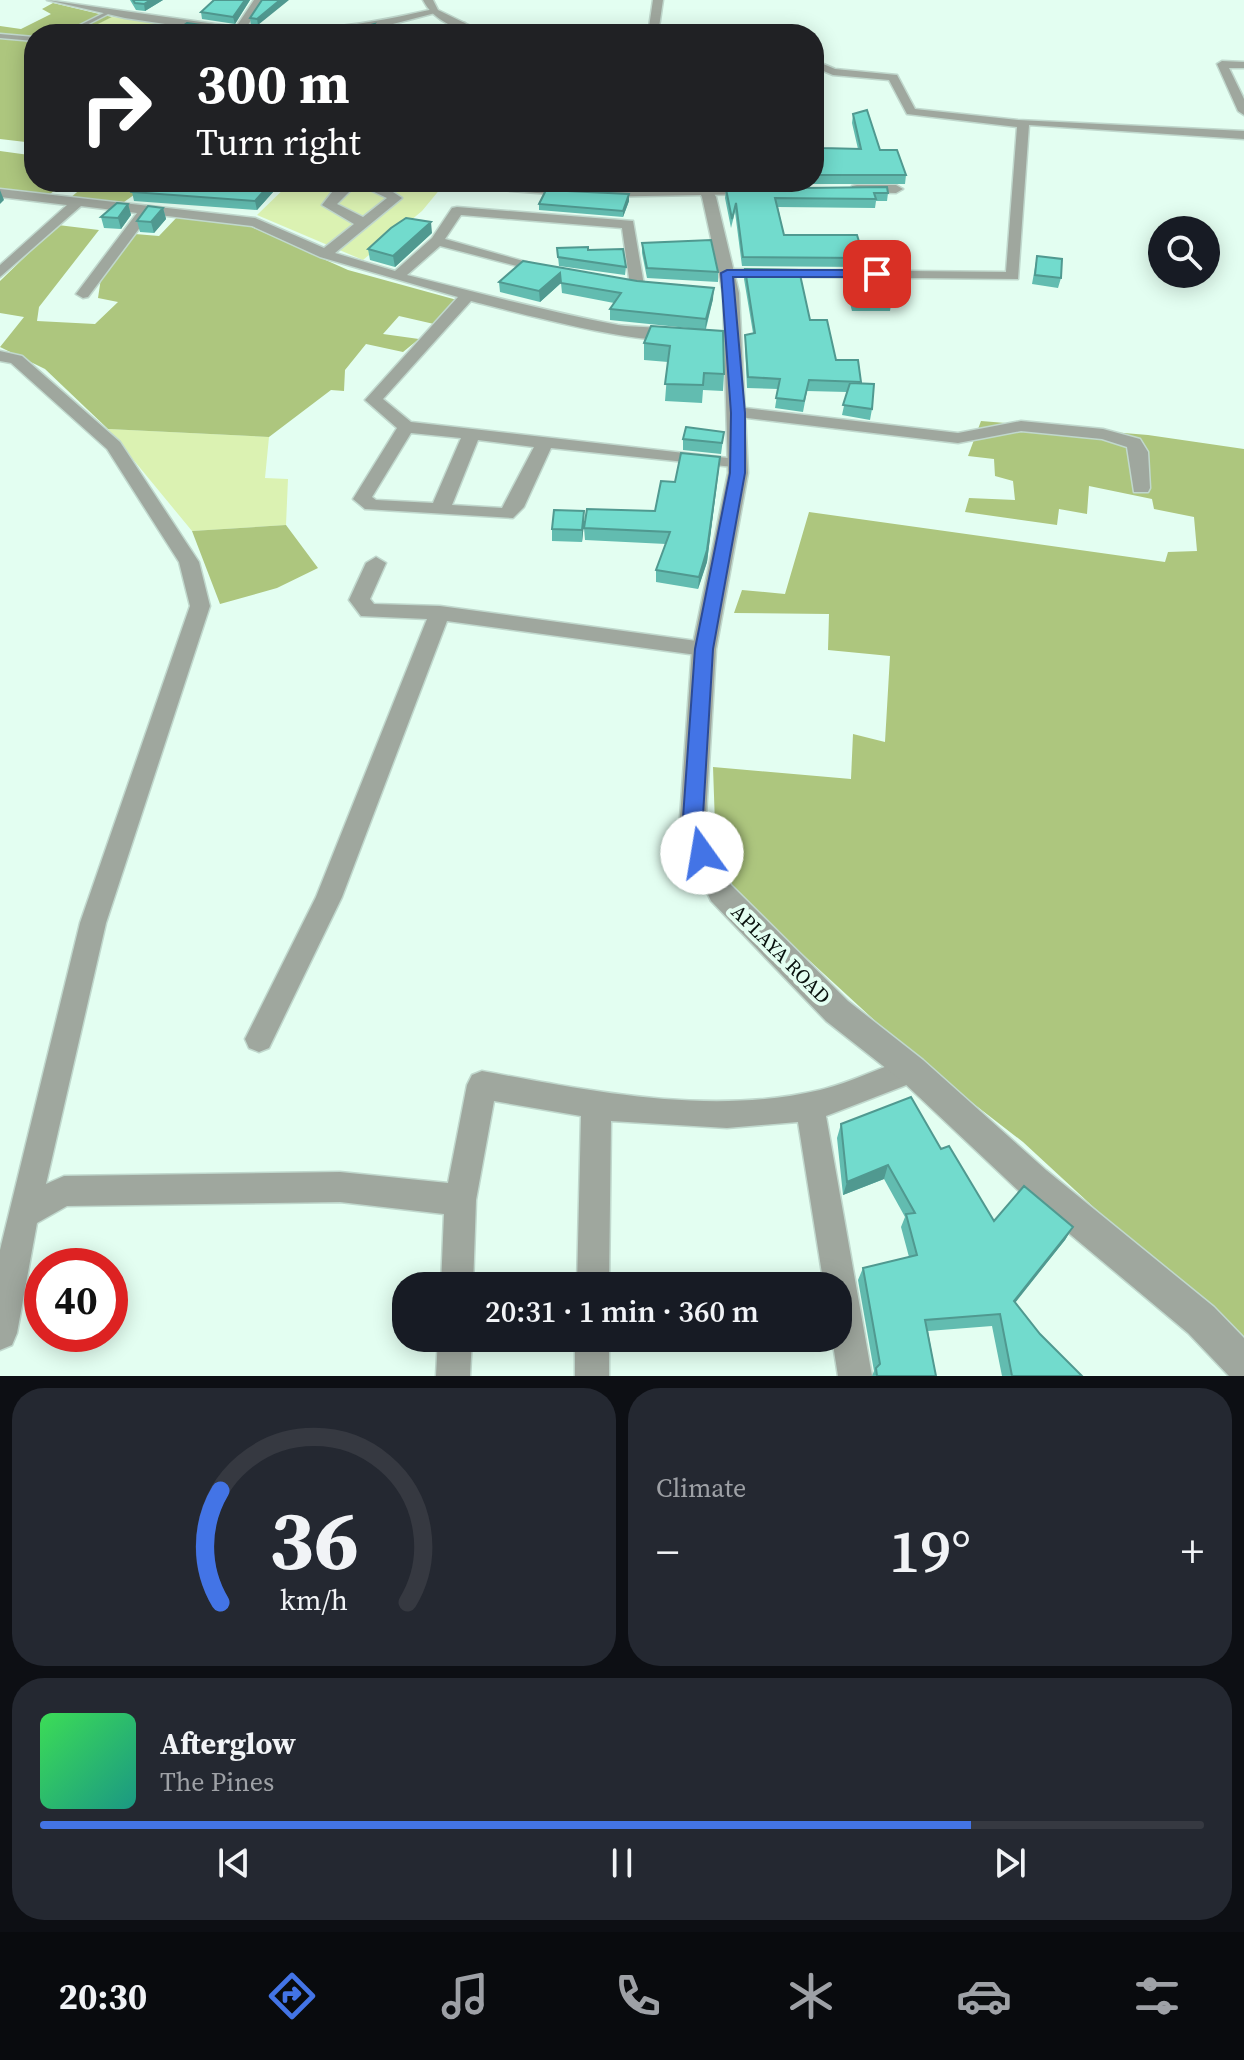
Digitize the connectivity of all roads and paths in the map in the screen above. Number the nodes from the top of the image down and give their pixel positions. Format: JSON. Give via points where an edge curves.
{"nodes":[{"id":1,"x":52,"y":0,"type":"edge"},
{"id":2,"x":259,"y":0,"type":"edge"},
{"id":3,"x":428,"y":0,"type":"edge"},
{"id":4,"x":658,"y":0,"type":"edge"},
{"id":5,"x":154,"y":8,"type":"edge"},
{"id":6,"x":110,"y":12,"type":"junction"},
{"id":7,"x":434,"y":12,"type":"junction"},
{"id":8,"x":143,"y":16,"type":"junction"},
{"id":9,"x":460,"y":23,"type":"edge"},
{"id":10,"x":85,"y":24,"type":"edge"},
{"id":11,"x":191,"y":24,"type":"edge"},
{"id":12,"x":244,"y":24,"type":"edge"},
{"id":13,"x":383,"y":24,"type":"edge"},
{"id":14,"x":654,"y":24,"type":"edge"},
{"id":15,"x":0,"y":36,"type":"edge"},
{"id":16,"x":24,"y":38,"type":"edge"},
{"id":17,"x":1244,"y":65,"type":"edge"},
{"id":18,"x":824,"y":68,"type":"edge"},
{"id":19,"x":1244,"y":111,"type":"edge"},
{"id":20,"x":1023,"y":124,"type":"junction"},
{"id":21,"x":1244,"y":135,"type":"edge"},
{"id":22,"x":848,"y":189,"type":"edge"},
{"id":23,"x":896,"y":189,"type":"dead end"},
{"id":24,"x":72,"y":192,"type":"edge"},
{"id":25,"x":576,"y":192,"type":"edge"},
{"id":26,"x":605,"y":192,"type":"edge"},
{"id":27,"x":704,"y":192,"type":"edge"},
{"id":28,"x":0,"y":193,"type":"edge"},
{"id":29,"x":62,"y":201,"type":"junction"},
{"id":30,"x":78,"y":202,"type":"junction"},
{"id":31,"x":147,"y":209,"type":"junction"},
{"id":32,"x":365,"y":224,"type":"dead end"},
{"id":33,"x":437,"y":241,"type":"junction"},
{"id":34,"x":325,"y":254,"type":"junction"},
{"id":35,"x":0,"y":273,"type":"edge"},
{"id":36,"x":558,"y":273,"type":"edge"},
{"id":37,"x":397,"y":277,"type":"junction"},
{"id":38,"x":637,"y":285,"type":"edge"},
{"id":39,"x":725,"y":286,"type":"junction"},
{"id":40,"x":83,"y":294,"type":"dead end"},
{"id":41,"x":467,"y":296,"type":"junction"},
{"id":42,"x":687,"y":337,"type":"edge"},
{"id":43,"x":0,"y":356,"type":"edge"},
{"id":44,"x":737,"y":412,"type":"junction"},
{"id":45,"x":406,"y":427,"type":"junction"},
{"id":46,"x":472,"y":434,"type":"junction"},
{"id":47,"x":545,"y":442,"type":"junction"},
{"id":48,"x":737,"y":464,"type":"junction"},
{"id":49,"x":1141,"y":488,"type":"dead end"},
{"id":50,"x":440,"y":510,"type":"junction"},
{"id":51,"x":376,"y":563,"type":"dead end"},
{"id":52,"x":440,"y":613,"type":"junction"},
{"id":53,"x":704,"y":649,"type":"junction"},
{"id":54,"x":259,"y":1039,"type":"dead end"},
{"id":55,"x":912,"y":1070,"type":"junction"},
{"id":56,"x":810,"y":1106,"type":"junction"},
{"id":57,"x":596,"y":1107,"type":"junction"},
{"id":58,"x":460,"y":1200,"type":"junction"},
{"id":59,"x":23,"y":1214,"type":"junction"},
{"id":60,"x":457,"y":1272,"type":"edge"},
{"id":61,"x":593,"y":1272,"type":"edge"},
{"id":62,"x":0,"y":1333,"type":"edge"},
{"id":63,"x":454,"y":1352,"type":"edge"},
{"id":64,"x":592,"y":1352,"type":"edge"},
{"id":65,"x":1244,"y":1365,"type":"edge"},
{"id":66,"x":453,"y":1376,"type":"edge"},
{"id":67,"x":592,"y":1376,"type":"edge"},
{"id":68,"x":855,"y":1376,"type":"edge"}],
"edges":[{"from":1,"to":6,"type":"street"},
{"from":2,"to":12,"type":"street"},
{"from":3,"to":7,"type":"street"},
{"from":4,"to":14,"type":"street"},
{"from":5,"to":8,"type":"street"},
{"from":6,"to":8,"type":"street"},
{"from":6,"to":10,"type":"lane"},
{"from":7,"to":9,"type":"street"},
{"from":7,"to":13,"type":"street"},
{"from":8,"to":11,"type":"street"},
{"from":15,"to":16,"type":"lane"},
{"from":17,"to":19,"type":"street","via":[[1222,64]]},
{"from":18,"to":20,"type":"street","via":[[897,79],[911,112]]},
{"from":20,"to":21,"type":"street"},
{"from":20,"to":39,"type":"street","via":[[1013,276]]},
{"from":22,"to":23,"type":"street"},
{"from":24,"to":29,"type":"street"},
{"from":25,"to":26,"type":"street"},
{"from":27,"to":39,"type":"street","name":"APLAYA ROAD"},
{"from":28,"to":29,"type":"street"},
{"from":29,"to":30,"type":"street"},
{"from":30,"to":31,"type":"street"},
{"from":30,"to":35,"type":"street"},
{"from":31,"to":34,"type":"street","via":[[255,222]]},
{"from":31,"to":40,"type":"street"},
{"from":32,"to":34,"type":"street"},
{"from":33,"to":36,"type":"street"},
{"from":33,"to":37,"type":"street"},
{"from":33,"to":38,"type":"street","via":[[457,211],[628,224]]},
{"from":34,"to":37,"type":"street"},
{"from":37,"to":41,"type":"street"},
{"from":39,"to":44,"type":"street","name":"APLAYA ROAD","via":[[725,340]]},
{"from":41,"to":42,"type":"street","via":[[641,334]]},
{"from":41,"to":45,"type":"street","via":[[373,400]]},
{"from":43,"to":59,"type":"street","via":[[16,359],[114,446],[189,562],[200,606],[93,923]]},
{"from":44,"to":48,"type":"street","name":"APLAYA ROAD"},
{"from":44,"to":49,"type":"street","via":[[958,438],[1021,426],[1103,434],[1134,443]]},
{"from":45,"to":46,"type":"street"},
{"from":45,"to":50,"type":"street","via":[[362,499],[372,505]]},
{"from":46,"to":47,"type":"street"},
{"from":46,"to":50,"type":"street"},
{"from":47,"to":48,"type":"street"},
{"from":47,"to":50,"type":"street","via":[[515,507],[506,514]]},
{"from":48,"to":53,"type":"street","name":"APLAYA ROAD"},
{"from":51,"to":52,"type":"street","via":[[359,600],[368,611]]},
{"from":52,"to":53,"type":"street"},
{"from":52,"to":54,"type":"street","via":[[329,897]]},
{"from":53,"to":55,"type":"street","name":"APLAYA ROAD","via":[[692,832],[721,893],[837,1011]]},
{"from":55,"to":56,"type":"street"},
{"from":55,"to":65,"type":"street","name":"APLAYA ROAD","via":[[1034,1182],[1201,1320]]},
{"from":56,"to":57,"type":"street","via":[[714,1114]]},
{"from":56,"to":68,"type":"street"},
{"from":57,"to":58,"type":"street","via":[[482,1085]]},
{"from":57,"to":61,"type":"street"},
{"from":58,"to":59,"type":"street","via":[[340,1187],[64,1191]]},
{"from":58,"to":60,"type":"street"},
{"from":59,"to":62,"type":"street"},
{"from":63,"to":66,"type":"street"},
{"from":64,"to":67,"type":"street"}]}
